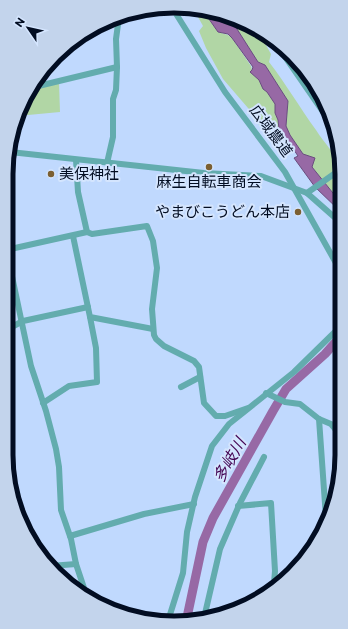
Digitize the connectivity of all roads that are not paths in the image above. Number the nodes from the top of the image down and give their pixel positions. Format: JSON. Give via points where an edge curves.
{"nodes":[{"id":1,"x":176,"y":13,"type":"edge"},
{"id":2,"x":118,"y":23,"type":"edge"},
{"id":3,"x":286,"y":58,"type":"edge"},
{"id":4,"x":117,"y":67,"type":"junction"},
{"id":5,"x":40,"y":86,"type":"edge"},
{"id":6,"x":322,"y":111,"type":"edge"},
{"id":7,"x":14,"y":152,"type":"edge"},
{"id":8,"x":76,"y":160,"type":"junction"},
{"id":9,"x":107,"y":163,"type":"junction"},
{"id":10,"x":335,"y":174,"type":"edge"},
{"id":11,"x":294,"y":189,"type":"junction"},
{"id":12,"x":307,"y":193,"type":"junction"},
{"id":13,"x":335,"y":218,"type":"edge"},
{"id":14,"x":87,"y":232,"type":"junction"},
{"id":15,"x":73,"y":236,"type":"junction"},
{"id":16,"x":13,"y":248,"type":"edge"},
{"id":17,"x":335,"y":261,"type":"edge"},
{"id":18,"x":13,"y":279,"type":"edge"},
{"id":19,"x":88,"y":307,"type":"junction"},
{"id":20,"x":90,"y":317,"type":"junction"},
{"id":21,"x":23,"y":322,"type":"junction"},
{"id":22,"x":13,"y":327,"type":"edge"},
{"id":23,"x":153,"y":329,"type":"junction"},
{"id":24,"x":335,"y":332,"type":"edge"},
{"id":25,"x":200,"y":377,"type":"junction"},
{"id":26,"x":181,"y":387,"type":"dead end"},
{"id":27,"x":266,"y":393,"type":"junction"},
{"id":28,"x":44,"y":403,"type":"junction"},
{"id":29,"x":248,"y":408,"type":"junction"},
{"id":30,"x":319,"y":419,"type":"junction"},
{"id":31,"x":335,"y":429,"type":"edge"},
{"id":32,"x":264,"y":457,"type":"dead end"},
{"id":33,"x":194,"y":504,"type":"junction"},
{"id":34,"x":238,"y":506,"type":"junction"},
{"id":35,"x":325,"y":509,"type":"edge"},
{"id":36,"x":70,"y":536,"type":"junction"},
{"id":37,"x":76,"y":564,"type":"junction"},
{"id":38,"x":57,"y":565,"type":"edge"},
{"id":39,"x":274,"y":581,"type":"edge"},
{"id":40,"x":84,"y":588,"type":"edge"},
{"id":41,"x":205,"y":613,"type":"edge"},
{"id":42,"x":170,"y":616,"type":"edge"}],
"edges":[{"from":1,"to":11,"type":"street","name":"広域農道","via":[[225,92],[285,172]]},
{"from":2,"to":4,"type":"street"},
{"from":3,"to":6,"type":"street"},
{"from":4,"to":5,"type":"street"},
{"from":4,"to":9,"type":"street","via":[[113,99],[113,137]]},
{"from":7,"to":8,"type":"street"},
{"from":8,"to":9,"type":"street"},
{"from":8,"to":14,"type":"street","via":[[78,192]]},
{"from":9,"to":11,"type":"street","via":[[261,176]]},
{"from":10,"to":12,"type":"street"},
{"from":11,"to":12,"type":"street"},
{"from":11,"to":17,"type":"street","name":"広域農道"},
{"from":12,"to":13,"type":"street"},
{"from":14,"to":15,"type":"street"},
{"from":14,"to":23,"type":"street","via":[[92,234],[147,226],[153,241],[157,268],[152,309]]},
{"from":15,"to":16,"type":"street"},
{"from":15,"to":19,"type":"street"},
{"from":18,"to":21,"type":"street"},
{"from":19,"to":20,"type":"street"},
{"from":19,"to":21,"type":"street"},
{"from":20,"to":23,"type":"street"},
{"from":20,"to":28,"type":"street","via":[[96,348],[97,382],[69,386]]},
{"from":21,"to":22,"type":"street"},
{"from":21,"to":28,"type":"street","via":[[31,366]]},
{"from":23,"to":25,"type":"street","via":[[156,339],[164,346],[194,361],[199,367]]},
{"from":24,"to":27,"type":"street","via":[[294,372]]},
{"from":25,"to":26,"type":"street"},
{"from":25,"to":29,"type":"street","via":[[204,403],[216,416],[225,416]]},
{"from":27,"to":29,"type":"street"},
{"from":27,"to":30,"type":"street","via":[[285,402],[300,404]]},
{"from":28,"to":36,"type":"street","via":[[59,467],[61,510]]},
{"from":29,"to":33,"type":"street","via":[[228,424],[212,446]]},
{"from":30,"to":31,"type":"street"},
{"from":30,"to":35,"type":"street"},
{"from":32,"to":34,"type":"street"},
{"from":33,"to":36,"type":"street","via":[[144,514]]},
{"from":33,"to":42,"type":"street","via":[[187,532],[184,573]]},
{"from":34,"to":39,"type":"street","via":[[271,503],[276,571]]},
{"from":34,"to":41,"type":"street","via":[[220,549]]},
{"from":36,"to":37,"type":"street"},
{"from":37,"to":38,"type":"street"},
{"from":37,"to":40,"type":"street"}]}
